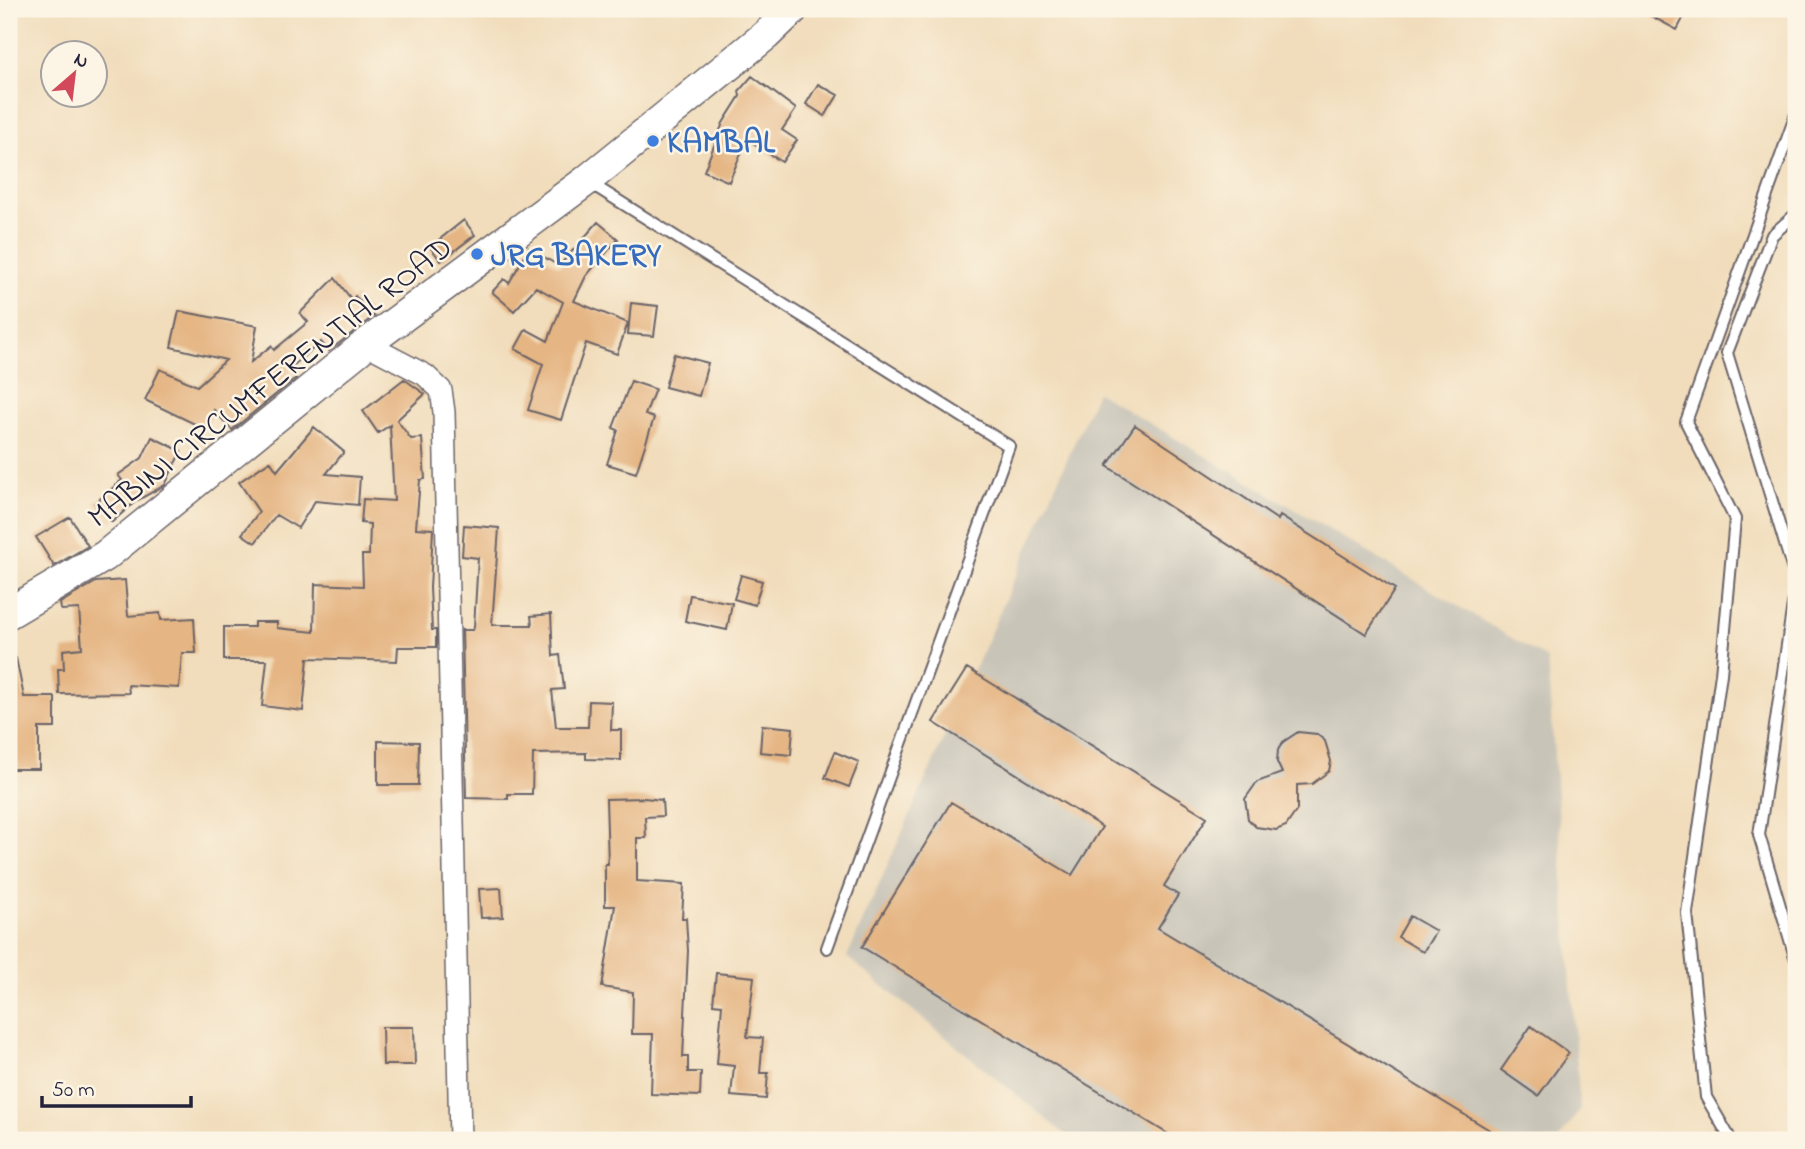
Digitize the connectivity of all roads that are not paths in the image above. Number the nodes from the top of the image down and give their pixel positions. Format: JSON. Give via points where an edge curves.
{"nodes":[{"id":1,"x":793,"y":9,"type":"edge"},
{"id":2,"x":1796,"y":114,"type":"edge"},
{"id":3,"x":586,"y":181,"type":"junction"},
{"id":4,"x":1796,"y":214,"type":"edge"},
{"id":5,"x":366,"y":344,"type":"junction"},
{"id":6,"x":1796,"y":582,"type":"edge"},
{"id":7,"x":9,"y":613,"type":"edge"},
{"id":8,"x":827,"y":948,"type":"dead end"},
{"id":9,"x":1796,"y":960,"type":"edge"},
{"id":10,"x":460,"y":1140,"type":"edge"},
{"id":11,"x":1731,"y":1140,"type":"edge"}],
"edges":[{"from":1,"to":3,"type":"main road","name":"MABINI CIRCUMFERENTIAL ROAD","via":[[766,36]]},
{"from":2,"to":11,"type":"lane","via":[[1686,422],[1735,519],[1721,674],[1686,913],[1706,1097]]},
{"from":3,"to":5,"type":"main road","name":"MABINI CIRCUMFERENTIAL ROAD"},
{"from":3,"to":8,"type":"lane","via":[[1009,446]]},
{"from":4,"to":6,"type":"lane","via":[[1772,235],[1727,353]]},
{"from":5,"to":7,"type":"main road","name":"MABINI CIRCUMFERENTIAL ROAD","via":[[105,556]]},
{"from":5,"to":10,"type":"street","via":[[425,375],[442,390]]},
{"from":6,"to":9,"type":"lane","via":[[1759,835]]}]}
